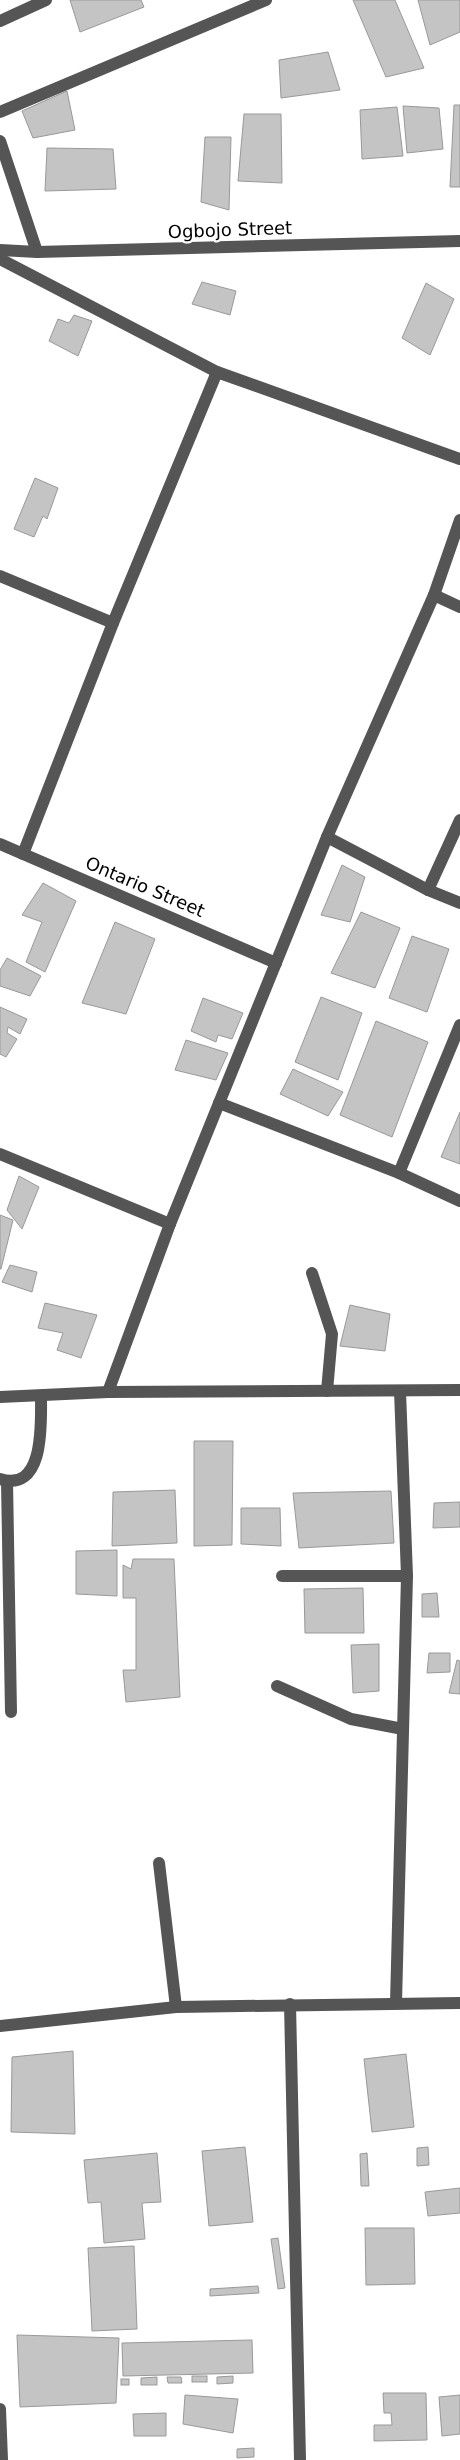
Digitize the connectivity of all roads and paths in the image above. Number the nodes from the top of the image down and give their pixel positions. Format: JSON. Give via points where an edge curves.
{"nodes":[{"id":1,"x":46,"y":0,"type":"edge"},
{"id":2,"x":266,"y":0,"type":"edge"},
{"id":3,"x":0,"y":21,"type":"edge"},
{"id":4,"x":0,"y":112,"type":"edge"},
{"id":5,"x":0,"y":141,"type":"edge"},
{"id":6,"x":460,"y":240,"type":"edge"},
{"id":7,"x":0,"y":250,"type":"edge"},
{"id":8,"x":37,"y":252,"type":"junction"},
{"id":9,"x":0,"y":259,"type":"edge"},
{"id":10,"x":217,"y":372,"type":"junction"},
{"id":11,"x":460,"y":459,"type":"edge"},
{"id":12,"x":460,"y":520,"type":"edge"},
{"id":13,"x":0,"y":576,"type":"edge"},
{"id":14,"x":434,"y":595,"type":"junction"},
{"id":15,"x":460,"y":607,"type":"edge"},
{"id":16,"x":113,"y":623,"type":"junction"},
{"id":17,"x":460,"y":820,"type":"edge"},
{"id":18,"x":327,"y":837,"type":"junction"},
{"id":19,"x":0,"y":844,"type":"edge"},
{"id":20,"x":23,"y":854,"type":"junction"},
{"id":21,"x":428,"y":890,"type":"junction"},
{"id":22,"x":460,"y":903,"type":"edge"},
{"id":23,"x":276,"y":963,"type":"junction"},
{"id":24,"x":460,"y":1025,"type":"edge"},
{"id":25,"x":219,"y":1103,"type":"junction"},
{"id":26,"x":0,"y":1154,"type":"edge"},
{"id":27,"x":399,"y":1173,"type":"junction"},
{"id":28,"x":460,"y":1201,"type":"edge"},
{"id":29,"x":170,"y":1224,"type":"junction"},
{"id":30,"x":312,"y":1273,"type":"dead end"},
{"id":31,"x":400,"y":1390,"type":"junction"},
{"id":32,"x":460,"y":1390,"type":"edge"},
{"id":33,"x":327,"y":1391,"type":"junction"},
{"id":34,"x":108,"y":1392,"type":"junction"},
{"id":35,"x":41,"y":1396,"type":"junction"},
{"id":36,"x":0,"y":1397,"type":"edge"},
{"id":37,"x":4,"y":1480,"type":"edge"},
{"id":38,"x":282,"y":1576,"type":"dead end"},
{"id":39,"x":407,"y":1576,"type":"junction"},
{"id":40,"x":277,"y":1686,"type":"dead end"},
{"id":41,"x":11,"y":1712,"type":"dead end"},
{"id":42,"x":403,"y":1729,"type":"junction"},
{"id":43,"x":158,"y":1863,"type":"dead end"},
{"id":44,"x":396,"y":2003,"type":"junction"},
{"id":45,"x":460,"y":2003,"type":"edge"},
{"id":46,"x":290,"y":2004,"type":"junction"},
{"id":47,"x":176,"y":2007,"type":"junction"},
{"id":48,"x":0,"y":2026,"type":"edge"},
{"id":49,"x":0,"y":2409,"type":"edge"},
{"id":50,"x":2,"y":2460,"type":"edge"},
{"id":51,"x":300,"y":2460,"type":"edge"}],
"edges":[{"from":1,"to":3,"type":"street"},
{"from":2,"to":4,"type":"street"},
{"from":5,"to":8,"type":"street"},
{"from":6,"to":8,"type":"street","name":"Ogbojo Street"},
{"from":7,"to":8,"type":"street","name":"Ogbojo Street"},
{"from":9,"to":10,"type":"street"},
{"from":10,"to":11,"type":"street"},
{"from":10,"to":16,"type":"street"},
{"from":12,"to":14,"type":"street"},
{"from":13,"to":16,"type":"street"},
{"from":14,"to":15,"type":"street"},
{"from":14,"to":18,"type":"street"},
{"from":16,"to":20,"type":"street"},
{"from":17,"to":21,"type":"street"},
{"from":18,"to":21,"type":"street"},
{"from":18,"to":23,"type":"street"},
{"from":19,"to":20,"type":"street","name":"Ontario Street"},
{"from":20,"to":23,"type":"street","name":"Ontario Street"},
{"from":21,"to":22,"type":"street"},
{"from":23,"to":25,"type":"street"},
{"from":24,"to":27,"type":"street"},
{"from":25,"to":27,"type":"street"},
{"from":25,"to":29,"type":"street"},
{"from":26,"to":29,"type":"street"},
{"from":27,"to":28,"type":"street"},
{"from":29,"to":34,"type":"street"},
{"from":30,"to":33,"type":"street","via":[[332,1334]]},
{"from":31,"to":32,"type":"street"},
{"from":31,"to":33,"type":"street"},
{"from":31,"to":39,"type":"street"},
{"from":33,"to":34,"type":"street"},
{"from":34,"to":35,"type":"street"},
{"from":35,"to":36,"type":"street"},
{"from":35,"to":37,"type":"street","via":[[41,1430],[36,1459],[22,1480]]},
{"from":37,"to":41,"type":"street"},
{"from":38,"to":39,"type":"street"},
{"from":39,"to":42,"type":"street"},
{"from":40,"to":42,"type":"street","via":[[351,1719]]},
{"from":42,"to":44,"type":"street"},
{"from":43,"to":47,"type":"street"},
{"from":44,"to":45,"type":"street"},
{"from":44,"to":46,"type":"street"},
{"from":46,"to":47,"type":"street"},
{"from":46,"to":51,"type":"street"},
{"from":47,"to":48,"type":"street"},
{"from":49,"to":50,"type":"street"}]}
